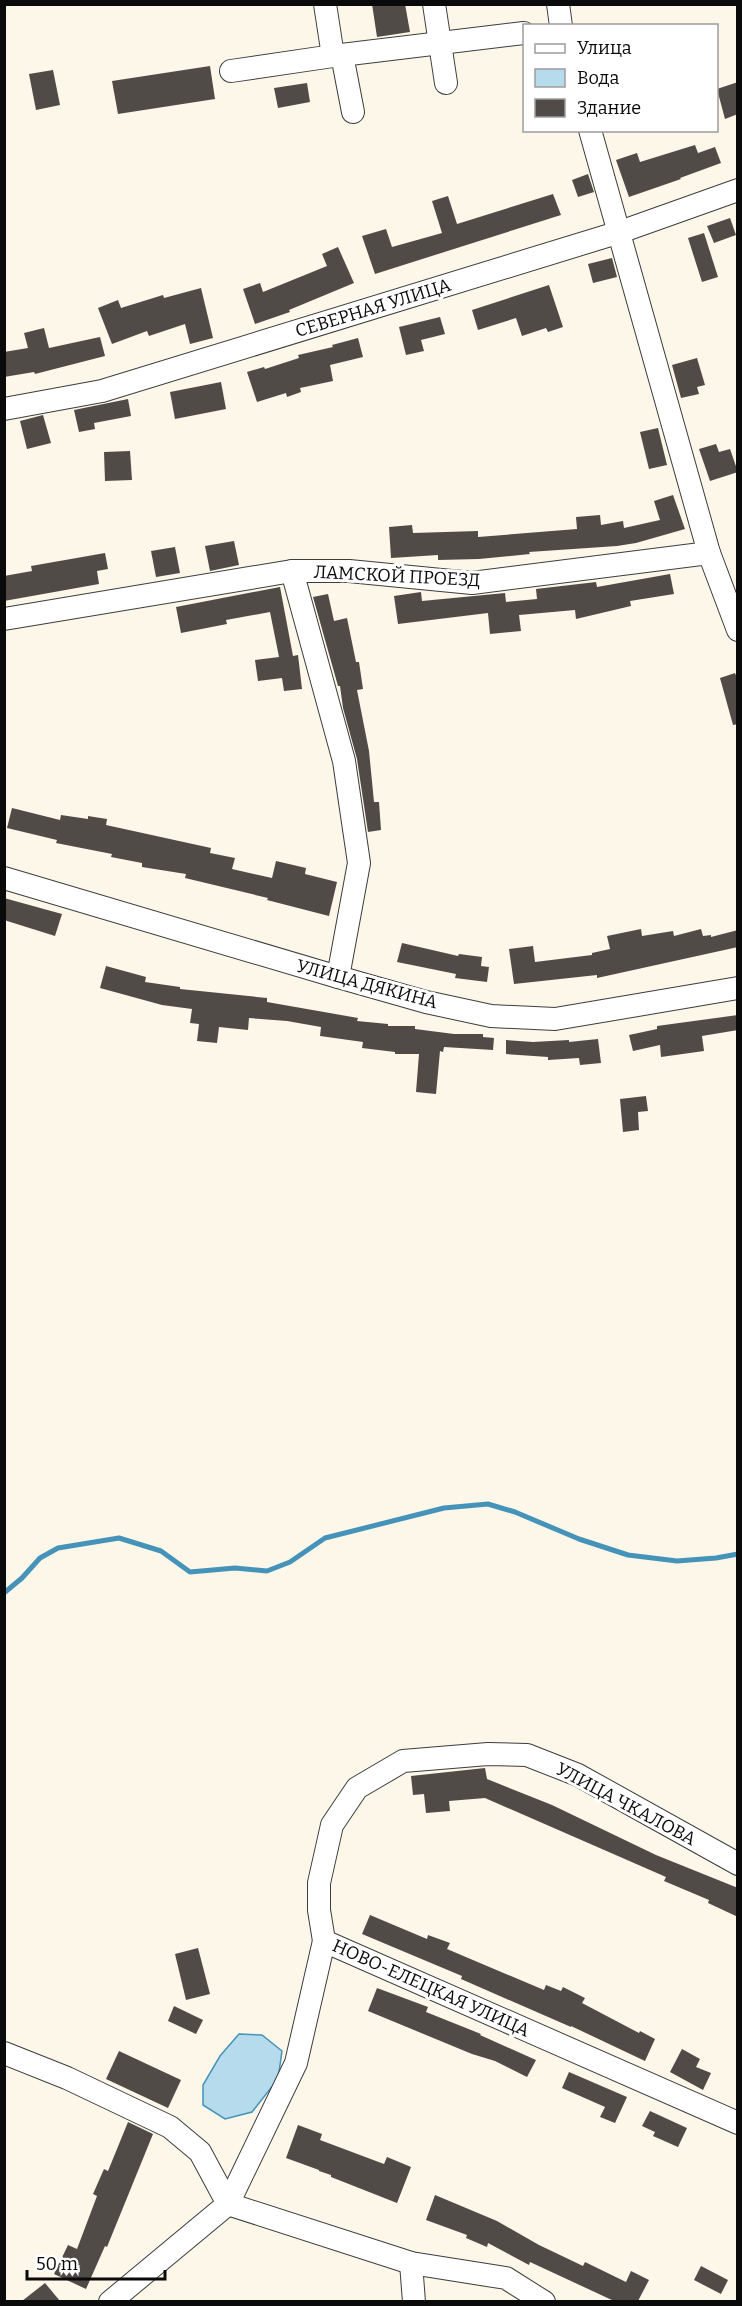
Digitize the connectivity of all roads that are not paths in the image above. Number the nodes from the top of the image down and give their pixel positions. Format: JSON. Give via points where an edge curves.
{"nodes":[{"id":1,"x":325,"y":4,"type":"edge"},
{"id":2,"x":434,"y":4,"type":"edge"},
{"id":3,"x":558,"y":4,"type":"edge"},
{"id":4,"x":561,"y":24,"type":"edge"},
{"id":5,"x":523,"y":33,"type":"edge"},
{"id":6,"x":440,"y":43,"type":"junction"},
{"id":7,"x":338,"y":56,"type":"junction"},
{"id":8,"x":231,"y":72,"type":"dead end"},
{"id":9,"x":446,"y":83,"type":"dead end"},
{"id":10,"x":353,"y":112,"type":"dead end"},
{"id":11,"x":591,"y":132,"type":"edge"},
{"id":12,"x":738,"y":190,"type":"edge"},
{"id":13,"x":620,"y":232,"type":"junction"},
{"id":14,"x":4,"y":409,"type":"edge"},
{"id":15,"x":709,"y":553,"type":"junction"},
{"id":16,"x":292,"y":571,"type":"junction"},
{"id":17,"x":4,"y":619,"type":"edge"},
{"id":18,"x":738,"y":630,"type":"edge"},
{"id":19,"x":4,"y":878,"type":"edge"},
{"id":20,"x":338,"y":977,"type":"junction"},
{"id":21,"x":738,"y":988,"type":"edge"},
{"id":22,"x":738,"y":1864,"type":"edge"},
{"id":23,"x":324,"y":1941,"type":"junction"},
{"id":24,"x":6,"y":2056,"type":"edge"},
{"id":25,"x":738,"y":2123,"type":"edge"},
{"id":26,"x":228,"y":2204,"type":"junction"},
{"id":27,"x":411,"y":2263,"type":"junction"},
{"id":28,"x":110,"y":2301,"type":"edge"},
{"id":29,"x":414,"y":2301,"type":"edge"},
{"id":30,"x":544,"y":2301,"type":"edge"}],
"edges":[{"from":1,"to":7,"type":"street"},
{"from":2,"to":6,"type":"street"},
{"from":3,"to":4,"type":"street"},
{"from":5,"to":6,"type":"street"},
{"from":6,"to":7,"type":"street"},
{"from":6,"to":9,"type":"street"},
{"from":7,"to":8,"type":"street"},
{"from":7,"to":10,"type":"street"},
{"from":11,"to":13,"type":"street"},
{"from":12,"to":13,"type":"street","name":"СЕВЕРНАЯ УЛИЦА"},
{"from":13,"to":14,"type":"street","name":"СЕВЕРНАЯ УЛИЦА","via":[[102,391]]},
{"from":13,"to":15,"type":"street"},
{"from":15,"to":16,"type":"street","name":"ЛАМСКОЙ ПРОЕЗД","via":[[472,583],[349,571]]},
{"from":15,"to":18,"type":"street"},
{"from":16,"to":17,"type":"street","name":"ЛАМСКОЙ ПРОЕЗД"},
{"from":16,"to":20,"type":"street","via":[[344,761],[359,863]]},
{"from":19,"to":20,"type":"street","name":"УЛИЦА ДЯКИНА"},
{"from":20,"to":21,"type":"street","name":"УЛИЦА ДЯКИНА","via":[[491,1016],[555,1019]]},
{"from":22,"to":23,"type":"street","name":"УЛИЦА ЧКАЛОВА","via":[[578,1775],[527,1755],[403,1761],[357,1788],[332,1825],[320,1883]]},
{"from":23,"to":25,"type":"street","name":"НОВО-ЕЛЕЦКАЯ УЛИЦА"},
{"from":23,"to":26,"type":"street","name":"НОВО-ЕЛЕЦКАЯ УЛИЦА","via":[[296,2063]]},
{"from":24,"to":26,"type":"street","via":[[67,2078],[170,2127],[200,2152]]},
{"from":26,"to":27,"type":"street"},
{"from":26,"to":28,"type":"street","name":"НОВО-ЕЛЕЦКАЯ УЛИЦА"},
{"from":27,"to":29,"type":"street"},
{"from":27,"to":30,"type":"street","via":[[506,2278]]}]}
